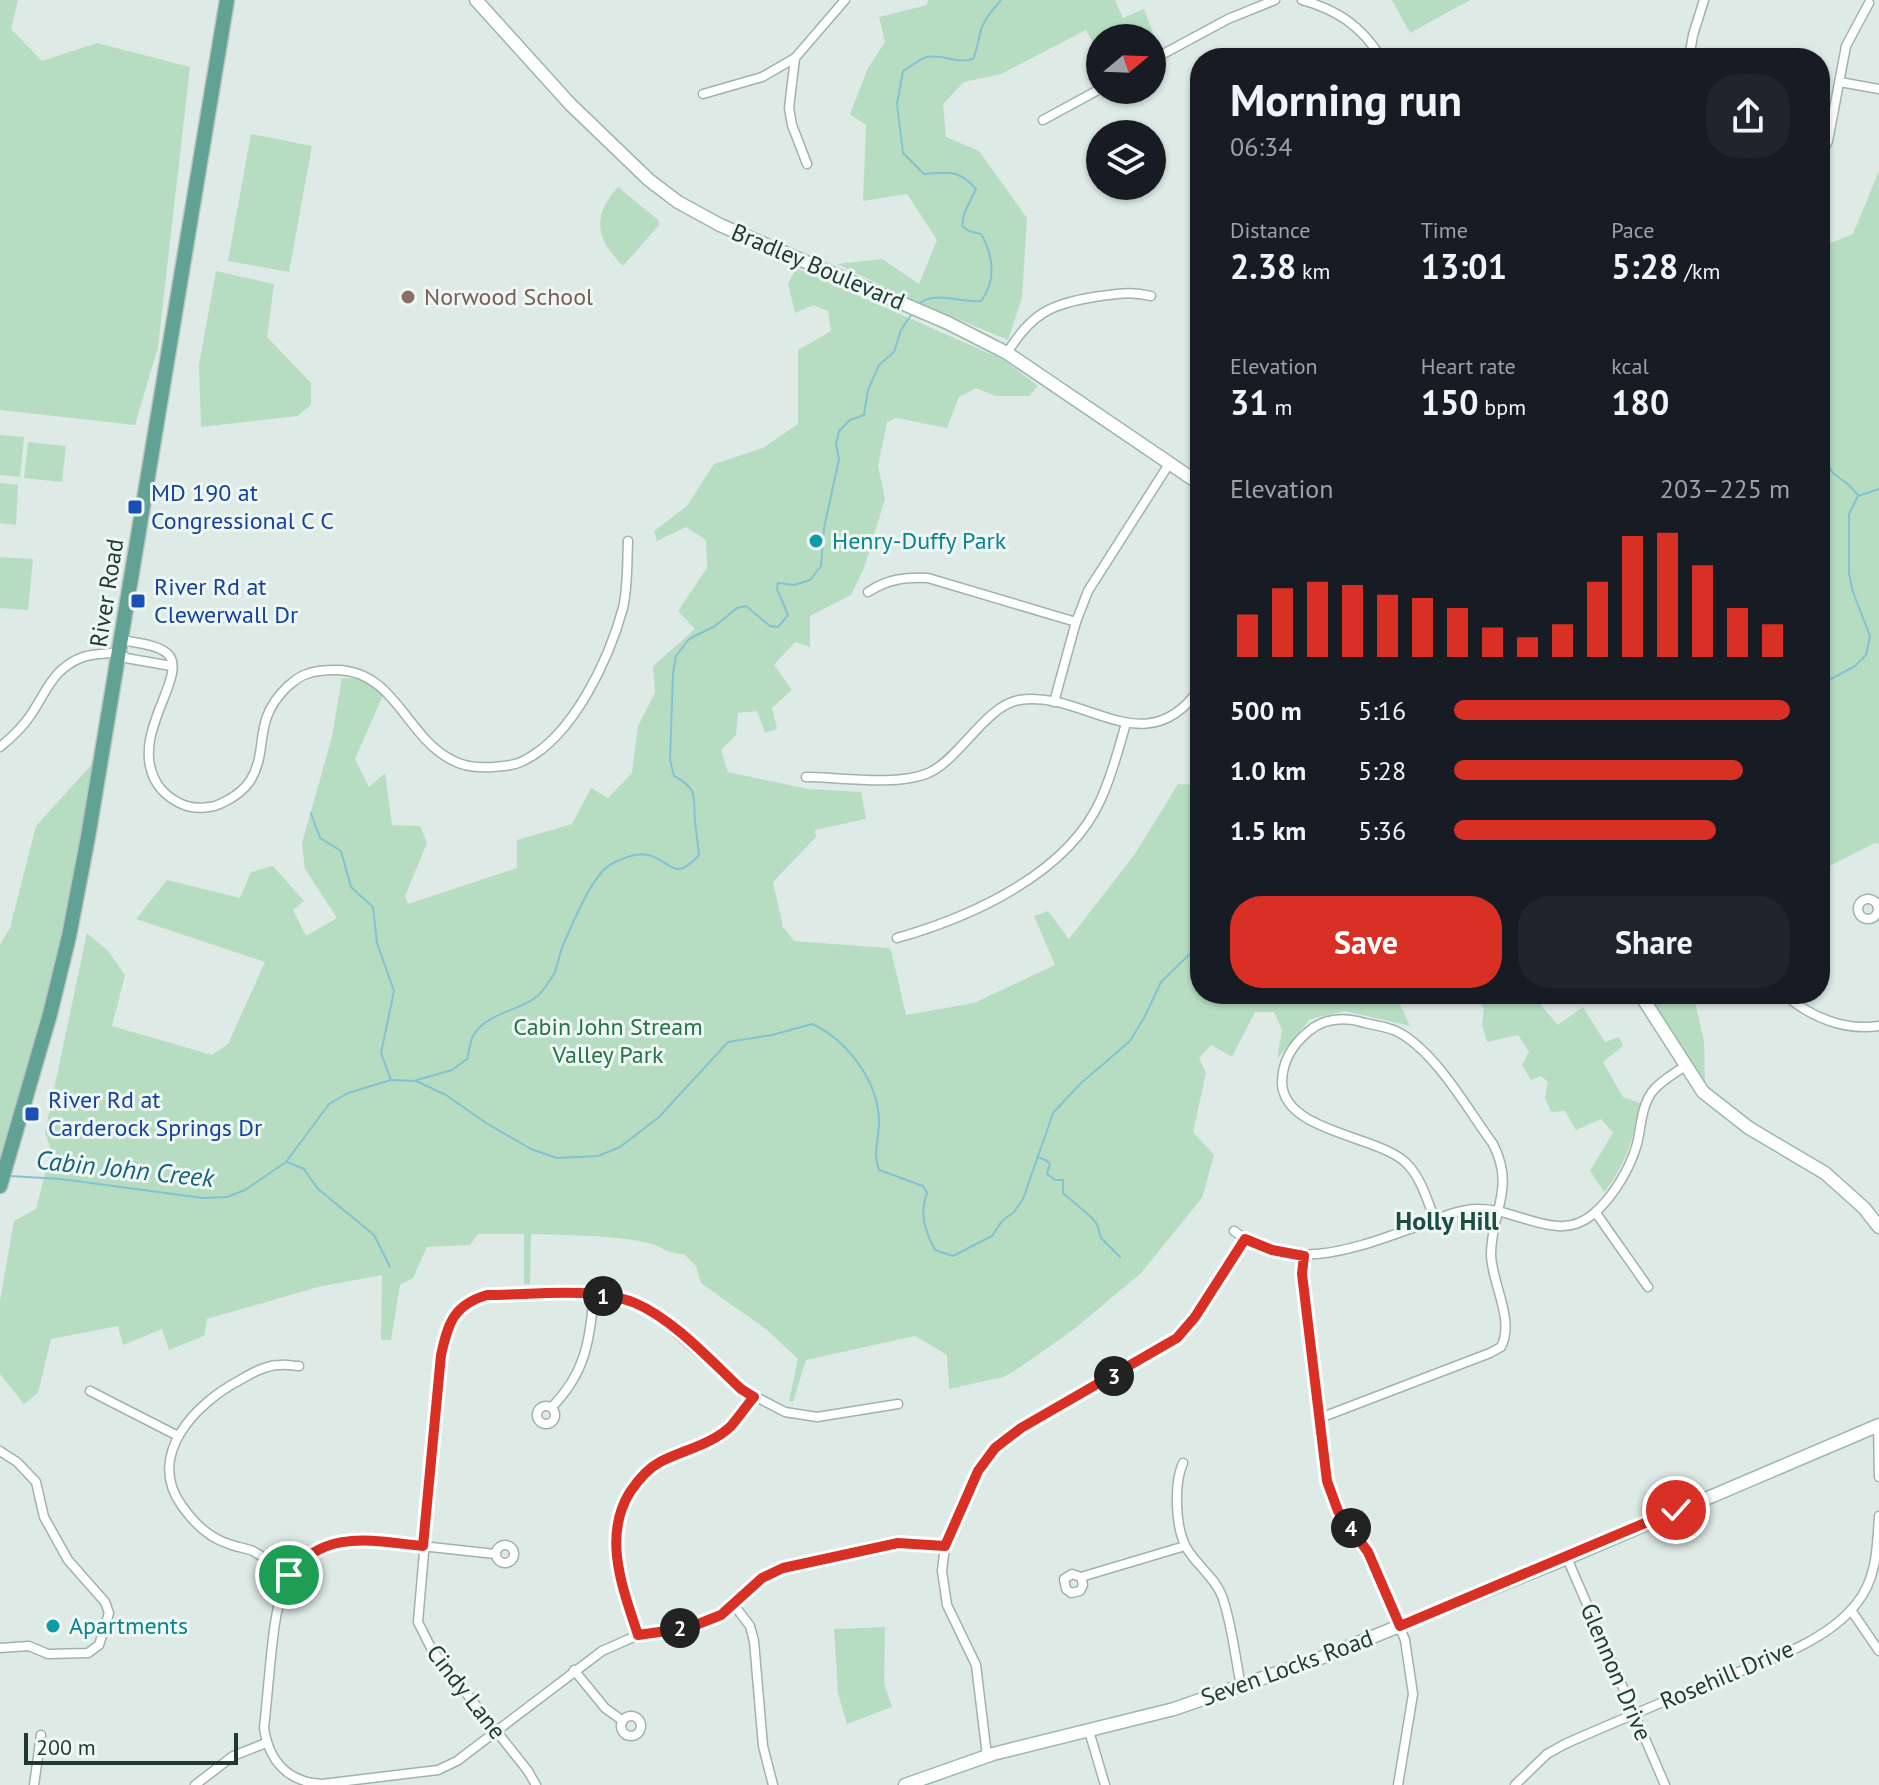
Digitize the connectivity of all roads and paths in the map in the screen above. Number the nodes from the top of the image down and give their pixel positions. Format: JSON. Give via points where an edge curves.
{"nodes":[{"id":1,"x":227,"y":0,"type":"edge"},
{"id":2,"x":476,"y":0,"type":"edge"},
{"id":3,"x":845,"y":0,"type":"edge"},
{"id":4,"x":1275,"y":0,"type":"edge"},
{"id":5,"x":1302,"y":0,"type":"edge"},
{"id":6,"x":1704,"y":0,"type":"edge"},
{"id":7,"x":1869,"y":3,"type":"dead end"},
{"id":8,"x":1375,"y":48,"type":"edge"},
{"id":9,"x":1691,"y":48,"type":"edge"},
{"id":10,"x":1166,"y":52,"type":"edge"},
{"id":11,"x":795,"y":58,"type":"junction"},
{"id":12,"x":1840,"y":82,"type":"junction"},
{"id":13,"x":1879,"y":89,"type":"edge"},
{"id":14,"x":703,"y":94,"type":"dead end"},
{"id":15,"x":1086,"y":97,"type":"edge"},
{"id":16,"x":1043,"y":120,"type":"dead end"},
{"id":17,"x":1830,"y":131,"type":"edge"},
{"id":18,"x":807,"y":164,"type":"dead end"},
{"id":19,"x":1151,"y":296,"type":"dead end"},
{"id":20,"x":1007,"y":353,"type":"junction"},
{"id":21,"x":1169,"y":464,"type":"junction"},
{"id":22,"x":1190,"y":478,"type":"edge"},
{"id":23,"x":628,"y":541,"type":"dead end"},
{"id":24,"x":868,"y":592,"type":"dead end"},
{"id":25,"x":1076,"y":622,"type":"junction"},
{"id":26,"x":121,"y":646,"type":"junction"},
{"id":27,"x":171,"y":666,"type":"junction"},
{"id":28,"x":1054,"y":702,"type":"junction"},
{"id":29,"x":1190,"y":703,"type":"edge"},
{"id":30,"x":1126,"y":723,"type":"junction"},
{"id":31,"x":0,"y":747,"type":"edge"},
{"id":32,"x":806,"y":777,"type":"dead end"},
{"id":33,"x":897,"y":938,"type":"dead end"},
{"id":34,"x":1646,"y":1004,"type":"edge"},
{"id":35,"x":1798,"y":1004,"type":"edge"},
{"id":36,"x":1879,"y":1026,"type":"edge"},
{"id":37,"x":1685,"y":1066,"type":"junction"},
{"id":38,"x":6,"y":1142,"type":"edge"},
{"id":39,"x":0,"y":1186,"type":"edge"},
{"id":40,"x":1499,"y":1211,"type":"junction"},
{"id":41,"x":1596,"y":1213,"type":"junction"},
{"id":42,"x":1435,"y":1220,"type":"junction"},
{"id":43,"x":1879,"y":1227,"type":"edge"},
{"id":44,"x":1234,"y":1231,"type":"dead end"},
{"id":45,"x":1245,"y":1239,"type":"junction"},
{"id":46,"x":1304,"y":1256,"type":"junction"},
{"id":47,"x":1648,"y":1287,"type":"dead end"},
{"id":48,"x":594,"y":1295,"type":"junction"},
{"id":49,"x":299,"y":1366,"type":"dead end"},
{"id":50,"x":90,"y":1391,"type":"dead end"},
{"id":51,"x":754,"y":1397,"type":"junction"},
{"id":52,"x":898,"y":1404,"type":"dead end"},
{"id":53,"x":552,"y":1407,"type":"dead end"},
{"id":54,"x":1320,"y":1418,"type":"junction"},
{"id":55,"x":1879,"y":1425,"type":"edge"},
{"id":56,"x":178,"y":1436,"type":"junction"},
{"id":57,"x":0,"y":1451,"type":"edge"},
{"id":58,"x":1183,"y":1463,"type":"dead end"},
{"id":59,"x":1879,"y":1477,"type":"edge"},
{"id":60,"x":1879,"y":1516,"type":"edge"},
{"id":61,"x":423,"y":1546,"type":"junction"},
{"id":62,"x":945,"y":1546,"type":"junction"},
{"id":63,"x":1185,"y":1546,"type":"junction"},
{"id":64,"x":495,"y":1554,"type":"dead end"},
{"id":65,"x":1567,"y":1558,"type":"junction"},
{"id":66,"x":289,"y":1575,"type":"junction"},
{"id":67,"x":1081,"y":1577,"type":"dead end"},
{"id":68,"x":734,"y":1605,"type":"junction"},
{"id":69,"x":1851,"y":1610,"type":"junction"},
{"id":70,"x":1400,"y":1626,"type":"junction"},
{"id":71,"x":638,"y":1635,"type":"junction"},
{"id":72,"x":0,"y":1648,"type":"edge"},
{"id":73,"x":1879,"y":1651,"type":"edge"},
{"id":74,"x":574,"y":1670,"type":"junction"},
{"id":75,"x":1241,"y":1686,"type":"junction"},
{"id":76,"x":1634,"y":1714,"type":"junction"},
{"id":77,"x":623,"y":1721,"type":"dead end"},
{"id":78,"x":1089,"y":1731,"type":"junction"},
{"id":79,"x":496,"y":1732,"type":"junction"},
{"id":80,"x":41,"y":1735,"type":"dead end"},
{"id":81,"x":266,"y":1743,"type":"junction"},
{"id":82,"x":987,"y":1756,"type":"junction"},
{"id":83,"x":34,"y":1785,"type":"edge"},
{"id":84,"x":195,"y":1785,"type":"edge"},
{"id":85,"x":536,"y":1785,"type":"edge"},
{"id":86,"x":773,"y":1785,"type":"edge"},
{"id":87,"x":905,"y":1785,"type":"edge"},
{"id":88,"x":1105,"y":1785,"type":"edge"},
{"id":89,"x":1398,"y":1785,"type":"edge"},
{"id":90,"x":1515,"y":1785,"type":"edge"},
{"id":91,"x":1665,"y":1785,"type":"edge"}],
"edges":[{"from":1,"to":26,"type":"main road","name":"River Road"},
{"from":2,"to":20,"type":"main road","name":"Bradley Boulevard","via":[[568,103],[678,202]]},
{"from":3,"to":11,"type":"street"},
{"from":4,"to":10,"type":"street"},
{"from":5,"to":8,"type":"street","via":[[1351,21]]},
{"from":6,"to":9,"type":"street"},
{"from":7,"to":12,"type":"street","via":[[1846,46]]},
{"from":11,"to":14,"type":"street","via":[[762,77]]},
{"from":11,"to":18,"type":"street","via":[[789,108]]},
{"from":12,"to":13,"type":"street"},
{"from":12,"to":17,"type":"street"},
{"from":15,"to":16,"type":"street"},
{"from":19,"to":20,"type":"street","via":[[1112,294],[1049,307]]},
{"from":20,"to":21,"type":"main road","name":"Bradley Boulevard"},
{"from":21,"to":22,"type":"main road","name":"Bradley Boulevard"},
{"from":21,"to":25,"type":"street","via":[[1097,573]]},
{"from":23,"to":27,"type":"street","via":[[624,604],[603,664],[567,723],[521,763],[486,768],[450,760],[416,731],[377,682],[357,673],[326,670],[294,680],[279,694],[264,722],[250,780],[235,796],[216,806],[190,807],[158,786],[147,750],[173,677]]},
{"from":24,"to":25,"type":"street","via":[[883,582],[928,578]]},
{"from":25,"to":28,"type":"street"},
{"from":26,"to":27,"type":"street","via":[[126,658]]},
{"from":26,"to":27,"type":"street","via":[[166,652]]},
{"from":26,"to":31,"type":"street","via":[[62,667],[30,716]]},
{"from":26,"to":38,"type":"main road","name":"River Road","via":[[69,936],[50,1014]]},
{"from":28,"to":30,"type":"street"},
{"from":28,"to":32,"type":"street","via":[[1033,699],[1007,705],[948,760],[924,775]]},
{"from":29,"to":30,"type":"street","via":[[1175,713]]},
{"from":30,"to":33,"type":"street","via":[[1101,800],[1064,851],[987,905]]},
{"from":34,"to":37,"type":"main road"},
{"from":35,"to":36,"type":"street","via":[[1839,1024]]},
{"from":37,"to":41,"type":"street","via":[[1650,1094],[1630,1162]]},
{"from":37,"to":43,"type":"main road","via":[[1710,1098],[1825,1173]]},
{"from":38,"to":39,"type":"main road","name":"River Road"},
{"from":40,"to":41,"type":"street","via":[[1557,1228],[1582,1223]]},
{"from":40,"to":42,"type":"street","via":[[1462,1210]]},
{"from":40,"to":42,"type":"street","via":[[1501,1159],[1418,1046],[1398,1031],[1355,1020],[1317,1024],[1283,1067],[1282,1086],[1293,1108],[1310,1121],[1393,1152],[1419,1181]]},
{"from":40,"to":54,"type":"street","via":[[1491,1256],[1506,1328],[1501,1347]]},
{"from":41,"to":47,"type":"street"},
{"from":42,"to":46,"type":"street","via":[[1347,1251]]},
{"from":44,"to":45,"type":"street"},
{"from":45,"to":46,"type":"street"},
{"from":45,"to":62,"type":"street","via":[[1177,1338],[994,1449],[978,1471]]},
{"from":46,"to":54,"type":"street"},
{"from":48,"to":51,"type":"street","name":"Cindy Lane","via":[[618,1298],[655,1314]]},
{"from":48,"to":53,"type":"street","via":[[583,1363]]},
{"from":48,"to":61,"type":"street","name":"Cindy Lane","via":[[487,1295],[452,1317],[441,1355]]},
{"from":49,"to":56,"type":"street","via":[[271,1366],[234,1383],[200,1409]]},
{"from":50,"to":56,"type":"street"},
{"from":51,"to":52,"type":"street","name":"Cindy Lane","via":[[785,1412],[817,1417]]},
{"from":51,"to":71,"type":"street","via":[[720,1434],[650,1468],[624,1501],[616,1552]]},
{"from":54,"to":70,"type":"street","via":[[1332,1499],[1368,1552]]},
{"from":55,"to":59,"type":"street"},
{"from":55,"to":65,"type":"main road","name":"Seven Locks Road"},
{"from":56,"to":66,"type":"street","via":[[169,1473],[181,1505],[218,1540],[254,1552]]},
{"from":57,"to":72,"type":"street","via":[[32,1476],[40,1508],[68,1560],[109,1613],[99,1645],[88,1653]]},
{"from":58,"to":63,"type":"street","via":[[1176,1489]]},
{"from":60,"to":69,"type":"street","name":"Rosehill Drive","via":[[1871,1577]]},
{"from":61,"to":64,"type":"street"},
{"from":61,"to":66,"type":"street","via":[[339,1541],[310,1553]]},
{"from":61,"to":79,"type":"street","name":"Cindy Lane","via":[[417,1611],[421,1632]]},
{"from":62,"to":68,"type":"street","via":[[898,1543],[783,1568],[762,1578]]},
{"from":62,"to":82,"type":"street","via":[[947,1605],[976,1665]]},
{"from":63,"to":67,"type":"street"},
{"from":63,"to":75,"type":"street","via":[[1223,1598]]},
{"from":65,"to":70,"type":"main road","name":"Seven Locks Road"},
{"from":65,"to":76,"type":"street","name":"Glennon Drive"},
{"from":66,"to":81,"type":"street","via":[[275,1610]]},
{"from":68,"to":71,"type":"street","via":[[701,1625]]},
{"from":68,"to":86,"type":"street","via":[[754,1641],[763,1746]]},
{"from":69,"to":73,"type":"street"},
{"from":69,"to":76,"type":"street","name":"Rosehill Drive","via":[[1815,1638]]},
{"from":70,"to":75,"type":"main road","name":"Seven Locks Road"},
{"from":70,"to":89,"type":"street","via":[[1413,1694]]},
{"from":71,"to":74,"type":"street"},
{"from":74,"to":77,"type":"street"},
{"from":74,"to":79,"type":"street"},
{"from":75,"to":78,"type":"main road","name":"Seven Locks Road"},
{"from":76,"to":90,"type":"street","name":"Rosehill Drive","via":[[1547,1754]]},
{"from":76,"to":91,"type":"street","name":"Glennon Drive"},
{"from":78,"to":82,"type":"main road","name":"Seven Locks Road"},
{"from":78,"to":88,"type":"street"},
{"from":79,"to":81,"type":"street","via":[[438,1770],[322,1784],[286,1773]]},
{"from":79,"to":85,"type":"street","name":"Cindy Lane"},
{"from":80,"to":83,"type":"street"},
{"from":81,"to":84,"type":"street","via":[[233,1756]]},
{"from":82,"to":87,"type":"main road","name":"Seven Locks Road"}]}
